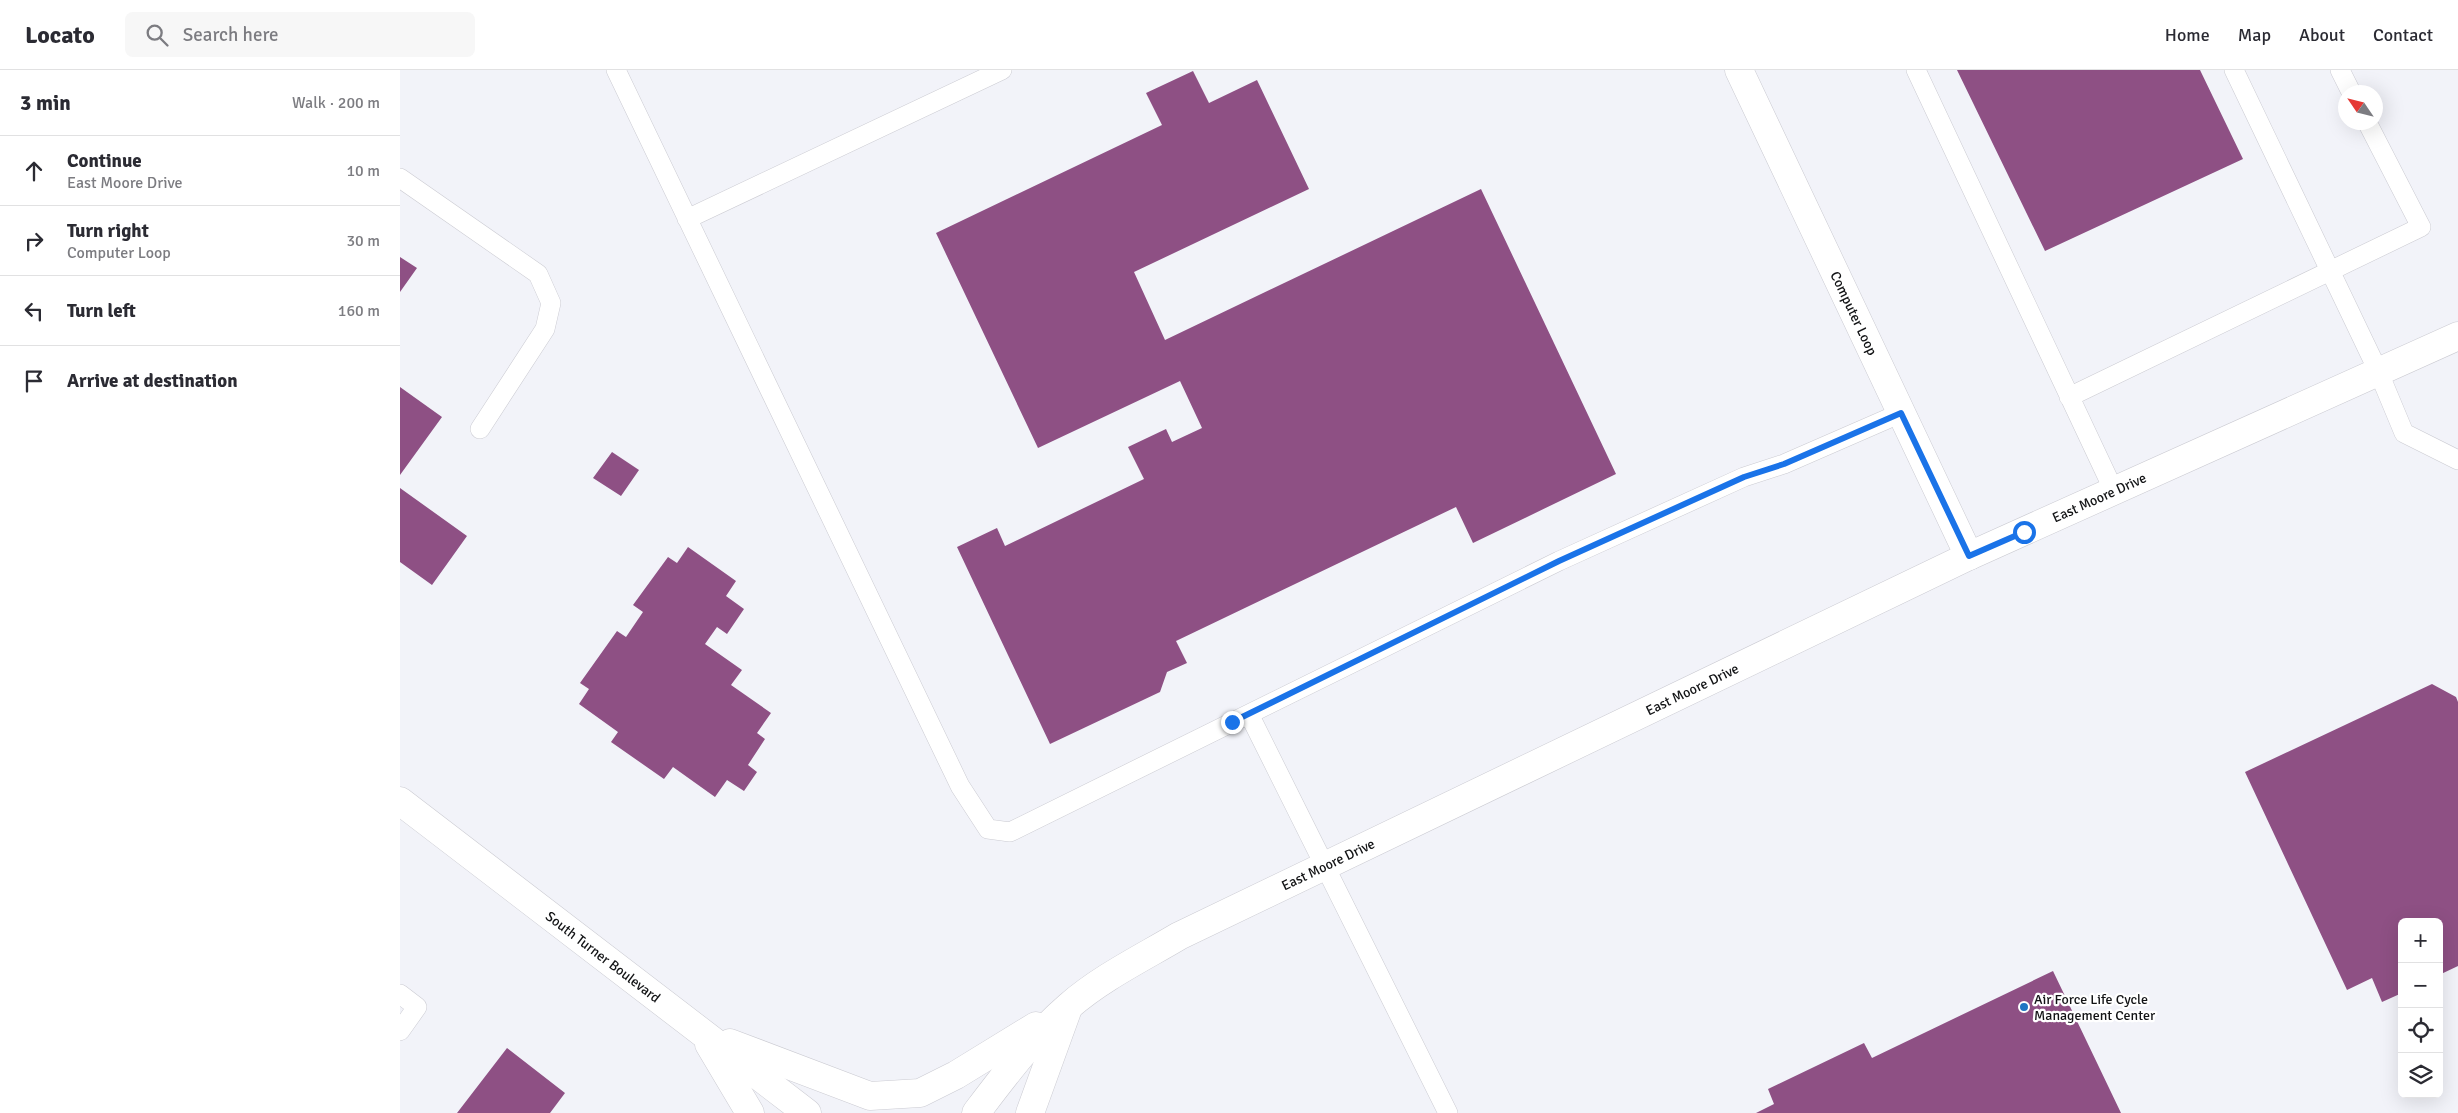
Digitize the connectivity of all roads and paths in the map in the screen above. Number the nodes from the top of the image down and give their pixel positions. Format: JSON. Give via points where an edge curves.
{"nodes":[{"id":1,"x":616,"y":70,"type":"edge"},
{"id":2,"x":1002,"y":70,"type":"edge"},
{"id":3,"x":1738,"y":70,"type":"edge"},
{"id":4,"x":1916,"y":70,"type":"edge"},
{"id":5,"x":2234,"y":70,"type":"edge"},
{"id":6,"x":2340,"y":70,"type":"edge"},
{"id":7,"x":2348,"y":85,"type":"edge"},
{"id":8,"x":2371,"y":130,"type":"edge"},
{"id":9,"x":400,"y":178,"type":"edge"},
{"id":10,"x":687,"y":219,"type":"junction"},
{"id":11,"x":2330,"y":270,"type":"junction"},
{"id":12,"x":2458,"y":336,"type":"edge"},
{"id":13,"x":2379,"y":373,"type":"junction"},
{"id":14,"x":2069,"y":396,"type":"junction"},
{"id":15,"x":1901,"y":413,"type":"junction"},
{"id":16,"x":480,"y":429,"type":"dead end"},
{"id":17,"x":2458,"y":460,"type":"edge"},
{"id":18,"x":2114,"y":491,"type":"junction"},
{"id":19,"x":1969,"y":556,"type":"junction"},
{"id":20,"x":1248,"y":714,"type":"junction"},
{"id":21,"x":400,"y":801,"type":"edge"},
{"id":22,"x":1324,"y":867,"type":"junction"},
{"id":23,"x":400,"y":994,"type":"edge"},
{"id":24,"x":1070,"y":1005,"type":"junction"},
{"id":25,"x":400,"y":1031,"type":"edge"},
{"id":26,"x":702,"y":1032,"type":"junction"},
{"id":27,"x":750,"y":1113,"type":"edge"},
{"id":28,"x":807,"y":1113,"type":"edge"},
{"id":29,"x":976,"y":1113,"type":"edge"},
{"id":30,"x":1030,"y":1113,"type":"edge"},
{"id":31,"x":1448,"y":1113,"type":"edge"}],
"edges":[{"from":1,"to":10,"type":"lane"},
{"from":2,"to":10,"type":"lane"},
{"from":3,"to":15,"type":"street","name":"Computer Loop"},
{"from":4,"to":14,"type":"lane"},
{"from":5,"to":11,"type":"lane"},
{"from":6,"to":7,"type":"lane"},
{"from":8,"to":11,"type":"lane","via":[[2421,227]]},
{"from":9,"to":16,"type":"lane","via":[[538,274],[551,303],[545,329]]},
{"from":10,"to":20,"type":"lane","via":[[960,786],[988,829],[1010,832]]},
{"from":11,"to":13,"type":"lane"},
{"from":11,"to":14,"type":"lane"},
{"from":12,"to":13,"type":"street","name":"East Moore Drive"},
{"from":13,"to":17,"type":"lane","via":[[2404,433]]},
{"from":13,"to":18,"type":"street","name":"East Moore Drive"},
{"from":14,"to":18,"type":"lane"},
{"from":15,"to":19,"type":"street","name":"Computer Loop"},
{"from":15,"to":20,"type":"lane","via":[[1784,464],[1744,477],[1559,561]]},
{"from":18,"to":19,"type":"street","name":"East Moore Drive"},
{"from":19,"to":22,"type":"street","name":"East Moore Drive"},
{"from":20,"to":22,"type":"lane"},
{"from":21,"to":26,"type":"street","name":"South Turner Boulevard"},
{"from":22,"to":24,"type":"street","name":"East Moore Drive","via":[[1179,936]]},
{"from":22,"to":31,"type":"lane"},
{"from":23,"to":25,"type":"lane","via":[[418,1008]]},
{"from":24,"to":26,"type":"street","via":[[956,1075],[920,1093],[870,1096]]},
{"from":24,"to":29,"type":"street","name":"East Moore Drive","via":[[1031,1043]]},
{"from":24,"to":30,"type":"street"},
{"from":26,"to":27,"type":"street"},
{"from":26,"to":28,"type":"street","name":"South Turner Boulevard"}]}
